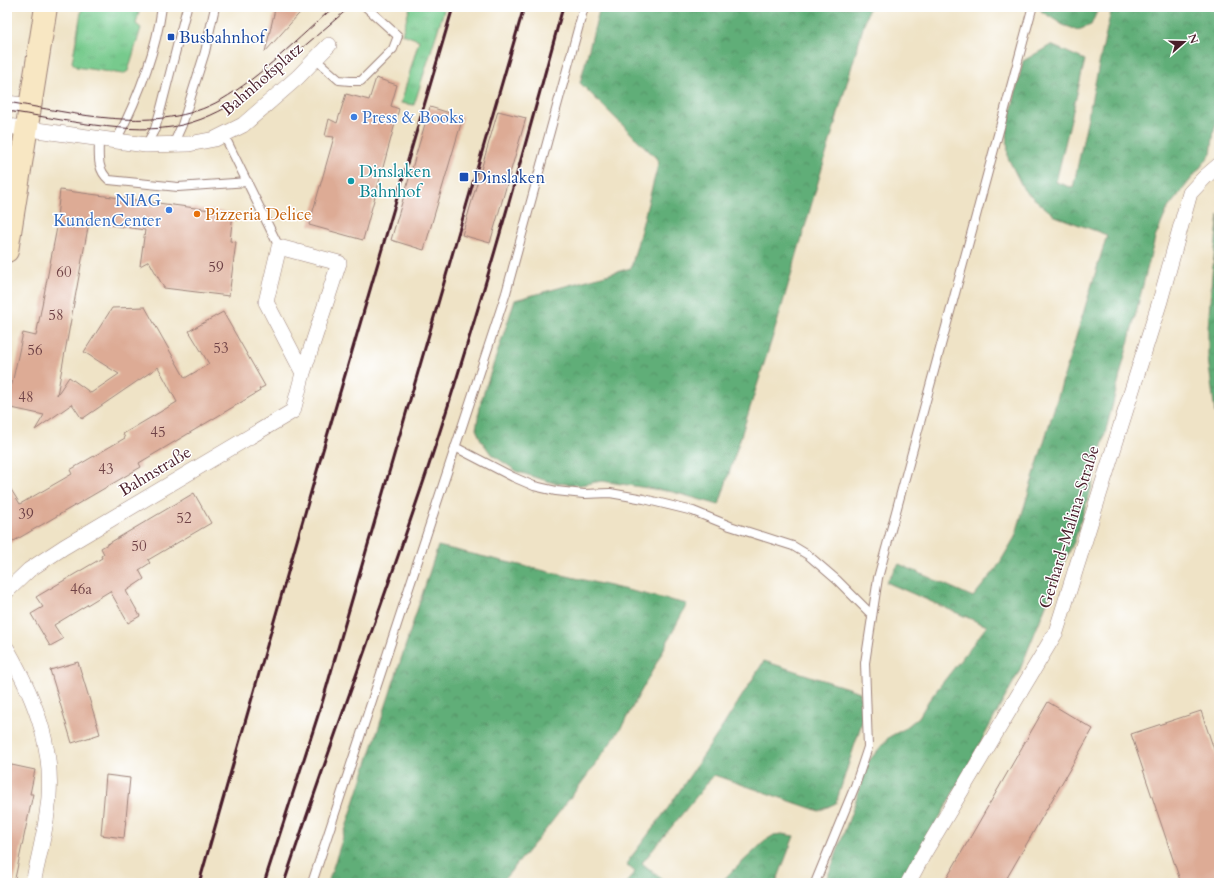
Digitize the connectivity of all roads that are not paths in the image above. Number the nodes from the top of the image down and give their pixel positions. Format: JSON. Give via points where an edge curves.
{"nodes":[{"id":1,"x":46,"y":7,"type":"edge"},
{"id":2,"x":162,"y":7,"type":"edge"},
{"id":3,"x":187,"y":7,"type":"edge"},
{"id":4,"x":216,"y":7,"type":"edge"},
{"id":5,"x":366,"y":7,"type":"edge"},
{"id":6,"x":584,"y":7,"type":"edge"},
{"id":7,"x":1032,"y":9,"type":"dead end"},
{"id":8,"x":329,"y":45,"type":"dead end"},
{"id":9,"x":315,"y":59,"type":"junction"},
{"id":10,"x":7,"y":104,"type":"edge"},
{"id":11,"x":30,"y":106,"type":"junction"},
{"id":12,"x":17,"y":128,"type":"edge"},
{"id":13,"x":224,"y":135,"type":"junction"},
{"id":14,"x":99,"y":138,"type":"junction"},
{"id":15,"x":116,"y":141,"type":"junction"},
{"id":16,"x":146,"y":145,"type":"junction"},
{"id":17,"x":173,"y":145,"type":"junction"},
{"id":18,"x":1219,"y":165,"type":"edge"},
{"id":19,"x":12,"y":181,"type":"edge"},
{"id":20,"x":248,"y":182,"type":"junction"},
{"id":21,"x":279,"y":247,"type":"junction"},
{"id":22,"x":7,"y":251,"type":"edge"},
{"id":23,"x":303,"y":373,"type":"junction"},
{"id":24,"x":455,"y":447,"type":"junction"},
{"id":25,"x":7,"y":591,"type":"edge"},
{"id":26,"x":872,"y":615,"type":"junction"},
{"id":27,"x":7,"y":649,"type":"edge"},
{"id":28,"x":33,"y":883,"type":"edge"},
{"id":29,"x":312,"y":883,"type":"edge"},
{"id":30,"x":815,"y":883,"type":"edge"},
{"id":31,"x":908,"y":883,"type":"edge"}],
"edges":[{"from":1,"to":11,"type":"main road"},
{"from":2,"to":15,"type":"lane","via":[[154,44],[136,98]]},
{"from":3,"to":16,"type":"lane","via":[[160,112]]},
{"from":4,"to":17,"type":"lane","via":[[206,52]]},
{"from":5,"to":9,"type":"lane","via":[[398,36],[393,49],[383,60],[361,81],[350,81],[339,80]]},
{"from":6,"to":24,"type":"lane","via":[[506,292]]},
{"from":7,"to":26,"type":"lane","via":[[878,578]]},
{"from":8,"to":9,"type":"street","name":"Bahnhofsplatz"},
{"from":9,"to":13,"type":"street","name":"Bahnhofsplatz","via":[[243,125]]},
{"from":10,"to":11,"type":"street"},
{"from":11,"to":12,"type":"main road"},
{"from":12,"to":14,"type":"street","name":"Bahnhofsplatz"},
{"from":12,"to":19,"type":"main road"},
{"from":13,"to":17,"type":"street","name":"Bahnhofsplatz","via":[[215,139]]},
{"from":13,"to":20,"type":"lane"},
{"from":14,"to":15,"type":"street","name":"Bahnhofsplatz"},
{"from":14,"to":20,"type":"lane","via":[[99,167],[109,180],[178,187]]},
{"from":15,"to":16,"type":"street","name":"Bahnhofsplatz"},
{"from":16,"to":17,"type":"street","name":"Bahnhofsplatz"},
{"from":18,"to":31,"type":"street","name":"Gerhard-Malina-Straße","via":[[1190,193],[1160,301],[1056,632]]},
{"from":19,"to":22,"type":"main road"},
{"from":20,"to":21,"type":"lane"},
{"from":21,"to":23,"type":"street","via":[[266,302]]},
{"from":21,"to":23,"type":"street","name":"Bahnstraße","via":[[339,263]]},
{"from":23,"to":25,"type":"street","name":"Bahnstraße","via":[[293,411],[58,551],[28,570]]},
{"from":24,"to":26,"type":"lane","via":[[534,486],[556,491],[610,493],[644,499],[693,511],[793,546],[808,555],[837,580]]},
{"from":24,"to":29,"type":"lane"},
{"from":26,"to":30,"type":"lane","via":[[865,663],[868,747],[855,786]]},
{"from":27,"to":28,"type":"street","via":[[38,714],[48,754],[48,813]]}]}
